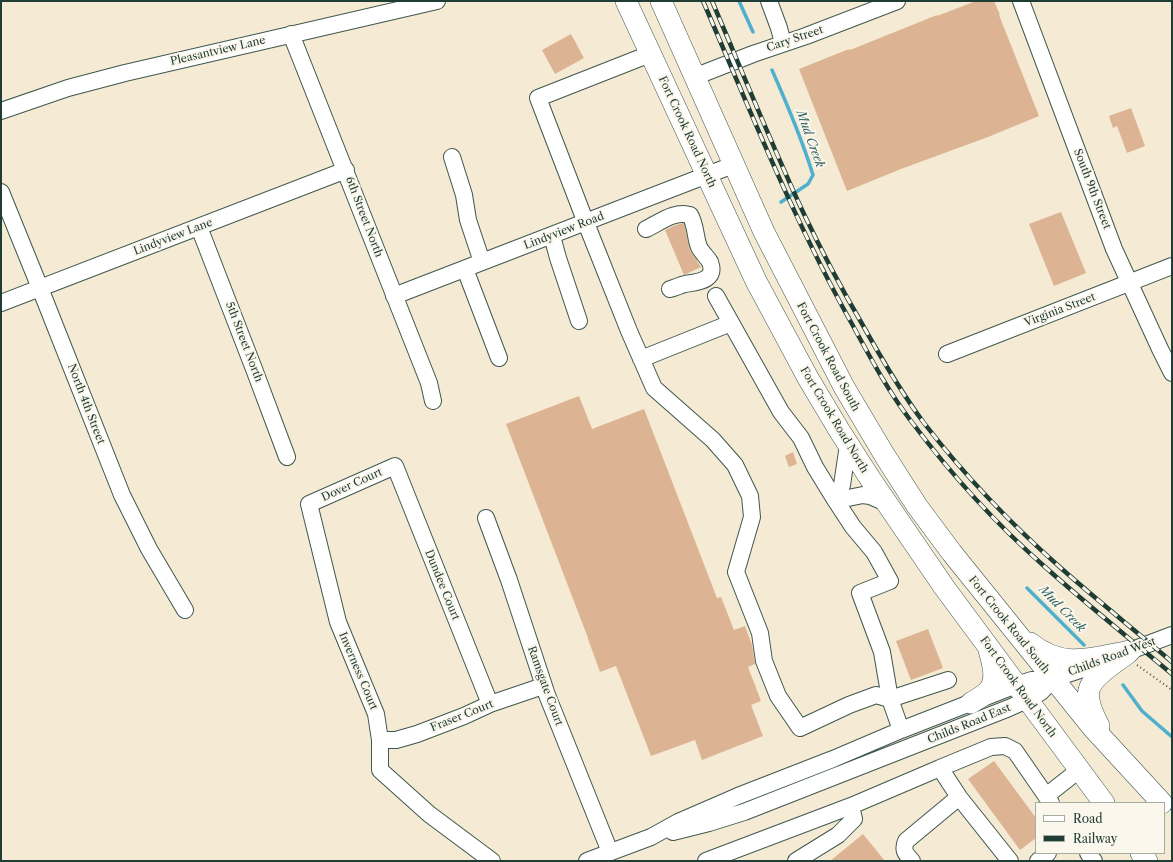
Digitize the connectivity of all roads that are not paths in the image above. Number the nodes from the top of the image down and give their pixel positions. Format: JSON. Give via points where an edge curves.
{"nodes":[{"id":1,"x":437,"y":1,"type":"edge"},
{"id":2,"x":626,"y":1,"type":"edge"},
{"id":3,"x":661,"y":1,"type":"edge"},
{"id":4,"x":769,"y":1,"type":"edge"},
{"id":5,"x":896,"y":1,"type":"edge"},
{"id":6,"x":1021,"y":1,"type":"edge"},
{"id":7,"x":385,"y":7,"type":"edge"},
{"id":8,"x":291,"y":34,"type":"junction"},
{"id":9,"x":783,"y":43,"type":"junction"},
{"id":10,"x":650,"y":54,"type":"junction"},
{"id":11,"x":694,"y":77,"type":"junction"},
{"id":12,"x":1,"y":111,"type":"edge"},
{"id":13,"x":452,"y":156,"type":"dead end"},
{"id":14,"x":733,"y":165,"type":"junction"},
{"id":15,"x":346,"y":170,"type":"junction"},
{"id":16,"x":707,"y":175,"type":"junction"},
{"id":17,"x":1,"y":192,"type":"edge"},
{"id":18,"x":586,"y":223,"type":"junction"},
{"id":19,"x":199,"y":227,"type":"junction"},
{"id":20,"x":646,"y":229,"type":"dead end"},
{"id":21,"x":552,"y":236,"type":"junction"},
{"id":22,"x":482,"y":262,"type":"junction"},
{"id":23,"x":1172,"y":266,"type":"edge"},
{"id":24,"x":465,"y":269,"type":"junction"},
{"id":25,"x":1129,"y":283,"type":"junction"},
{"id":26,"x":40,"y":288,"type":"junction"},
{"id":27,"x":670,"y":289,"type":"dead end"},
{"id":28,"x":394,"y":296,"type":"junction"},
{"id":29,"x":716,"y":296,"type":"dead end"},
{"id":30,"x":1,"y":303,"type":"edge"},
{"id":31,"x":579,"y":321,"type":"dead end"},
{"id":32,"x":731,"y":323,"type":"junction"},
{"id":33,"x":948,"y":354,"type":"dead end"},
{"id":34,"x":499,"y":358,"type":"dead end"},
{"id":35,"x":641,"y":359,"type":"junction"},
{"id":36,"x":1172,"y":374,"type":"edge"},
{"id":37,"x":433,"y":401,"type":"dead end"},
{"id":38,"x":848,"y":445,"type":"junction"},
{"id":39,"x":287,"y":457,"type":"dead end"},
{"id":40,"x":395,"y":466,"type":"joint"},
{"id":41,"x":836,"y":497,"type":"junction"},
{"id":42,"x":886,"y":503,"type":"junction"},
{"id":43,"x":309,"y":504,"type":"joint"},
{"id":44,"x":486,"y":518,"type":"dead end"},
{"id":45,"x":184,"y":610,"type":"dead end"},
{"id":46,"x":1014,"y":630,"type":"junction"},
{"id":47,"x":1172,"y":635,"type":"edge"},
{"id":48,"x":988,"y":647,"type":"junction"},
{"id":49,"x":1130,"y":651,"type":"junction"},
{"id":50,"x":1053,"y":679,"type":"junction"},
{"id":51,"x":948,"y":680,"type":"dead end"},
{"id":52,"x":543,"y":686,"type":"junction"},
{"id":53,"x":1022,"y":693,"type":"junction"},
{"id":54,"x":890,"y":699,"type":"junction"},
{"id":55,"x":971,"y":703,"type":"junction"},
{"id":56,"x":490,"y":704,"type":"junction"},
{"id":57,"x":901,"y":730,"type":"junction"},
{"id":58,"x":380,"y":740,"type":"junction"},
{"id":59,"x":1111,"y":748,"type":"junction"},
{"id":60,"x":940,"y":768,"type":"junction"},
{"id":61,"x":1080,"y":770,"type":"junction"},
{"id":62,"x":958,"y":797,"type":"junction"},
{"id":63,"x":1048,"y":799,"type":"edge"},
{"id":64,"x":1103,"y":802,"type":"edge"},
{"id":65,"x":1161,"y":802,"type":"edge"},
{"id":66,"x":851,"y":806,"type":"junction"},
{"id":67,"x":651,"y":837,"type":"junction"},
{"id":68,"x":610,"y":852,"type":"junction"},
{"id":69,"x":1047,"y":854,"type":"edge"},
{"id":70,"x":492,"y":861,"type":"edge"},
{"id":71,"x":587,"y":861,"type":"edge"},
{"id":72,"x":706,"y":861,"type":"edge"},
{"id":73,"x":796,"y":861,"type":"edge"},
{"id":74,"x":912,"y":861,"type":"edge"},
{"id":75,"x":1010,"y":861,"type":"edge"},
{"id":76,"x":1038,"y":861,"type":"edge"}],
"edges":[{"from":1,"to":7,"type":"street","name":"Pleasantview Lane"},
{"from":2,"to":10,"type":"main road","name":"Fort Crook Road North"},
{"from":3,"to":11,"type":"main road","name":"Fort Crook Road South"},
{"from":4,"to":9,"type":"street"},
{"from":5,"to":9,"type":"street","name":"Cary Street"},
{"from":6,"to":25,"type":"street","name":"South 9th Street"},
{"from":7,"to":8,"type":"street","name":"Pleasantview Lane"},
{"from":8,"to":12,"type":"street","name":"Pleasantview Lane","via":[[104,78]]},
{"from":8,"to":15,"type":"street","name":"6th Street North"},
{"from":9,"to":11,"type":"street","name":"Cary Street"},
{"from":10,"to":16,"type":"main road","name":"Fort Crook Road North"},
{"from":10,"to":18,"type":"street","via":[[538,98]]},
{"from":11,"to":14,"type":"main road","name":"Fort Crook Road South"},
{"from":13,"to":22,"type":"street","via":[[464,195],[468,220]]},
{"from":14,"to":16,"type":"street","name":"Lindyview Road"},
{"from":14,"to":46,"type":"main road","name":"Fort Crook Road South","via":[[796,296],[862,419],[917,506]]},
{"from":15,"to":19,"type":"street","name":"Lindyview Lane"},
{"from":15,"to":28,"type":"street","name":"6th Street North"},
{"from":16,"to":18,"type":"street","name":"Lindyview Road"},
{"from":16,"to":38,"type":"main road","name":"Fort Crook Road North","via":[[775,318]]},
{"from":17,"to":26,"type":"street","name":"North 4th Street"},
{"from":18,"to":21,"type":"street","name":"Lindyview Road"},
{"from":18,"to":35,"type":"street"},
{"from":19,"to":26,"type":"street","name":"Lindyview Lane"},
{"from":19,"to":39,"type":"street","name":"5th Street North"},
{"from":20,"to":27,"type":"street","via":[[678,214],[690,215],[699,247],[709,261],[709,276],[704,281]]},
{"from":21,"to":22,"type":"street","name":"Lindyview Road"},
{"from":21,"to":31,"type":"street"},
{"from":22,"to":24,"type":"street","name":"Lindyview Road"},
{"from":23,"to":25,"type":"street","name":"Virginia Street"},
{"from":24,"to":28,"type":"street","name":"Lindyview Road"},
{"from":24,"to":34,"type":"street"},
{"from":25,"to":33,"type":"street","name":"Virginia Street"},
{"from":25,"to":36,"type":"street","name":"South 9th Street"},
{"from":26,"to":30,"type":"street","name":"Lindyview Lane"},
{"from":26,"to":45,"type":"street","name":"North 4th Street","via":[[122,495],[148,549]]},
{"from":28,"to":37,"type":"street","name":"6th Street North","via":[[429,384]]},
{"from":29,"to":32,"type":"street"},
{"from":32,"to":35,"type":"street"},
{"from":32,"to":41,"type":"street","via":[[781,412],[801,438],[815,467]]},
{"from":35,"to":54,"type":"street","via":[[654,388],[713,440],[735,465],[750,496],[752,517],[736,572],[760,633],[764,661],[778,696],[800,728],[876,695]]},
{"from":38,"to":41,"type":"street","via":[[842,485]]},
{"from":38,"to":42,"type":"main road","name":"Fort Crook Road North"},
{"from":40,"to":43,"type":"street","name":"Dover Court"},
{"from":40,"to":56,"type":"street","name":"Dundee Court"},
{"from":41,"to":42,"type":"street","via":[[863,495]]},
{"from":41,"to":54,"type":"street","via":[[853,527],[874,552],[890,581],[860,593],[882,652]]},
{"from":42,"to":48,"type":"main road","name":"Fort Crook Road North"},
{"from":43,"to":58,"type":"street","name":"Inverness Court","via":[[338,622],[376,714]]},
{"from":44,"to":52,"type":"street","name":"Ramsgate Court"},
{"from":46,"to":49,"type":"main road","via":[[1036,648],[1058,658],[1079,660]]},
{"from":46,"to":50,"type":"main road","name":"Fort Crook Road South"},
{"from":47,"to":49,"type":"street","name":"Childs Road West"},
{"from":48,"to":53,"type":"main road","name":"Fort Crook Road North"},
{"from":48,"to":55,"type":"main road","via":[[994,671],[993,680],[990,689]]},
{"from":49,"to":50,"type":"street","name":"Childs Road West"},
{"from":49,"to":59,"type":"main road","via":[[1096,678],[1088,690],[1090,707]]},
{"from":50,"to":53,"type":"street","name":"Childs Road East","via":[[1041,692]]},
{"from":50,"to":59,"type":"main road"},
{"from":51,"to":54,"type":"street"},
{"from":52,"to":56,"type":"street","name":"Fraser Court"},
{"from":52,"to":68,"type":"street","name":"Ramsgate Court"},
{"from":53,"to":55,"type":"street","name":"Childs Road East"},
{"from":53,"to":61,"type":"main road","name":"Fort Crook Road North"},
{"from":53,"to":67,"type":"street","name":"Childs Road East","via":[[744,812]]},
{"from":54,"to":57,"type":"street"},
{"from":55,"to":57,"type":"street","name":"Childs Road East"},
{"from":56,"to":58,"type":"street","name":"Fraser Court","via":[[416,734],[396,740]]},
{"from":57,"to":67,"type":"street","name":"Childs Road East","via":[[706,809]]},
{"from":58,"to":70,"type":"street","name":"Inverness Court","via":[[380,770],[429,814]]},
{"from":59,"to":65,"type":"main road"},
{"from":60,"to":62,"type":"street"},
{"from":60,"to":63,"type":"street","via":[[991,747],[1005,746],[1014,752]]},
{"from":60,"to":66,"type":"street"},
{"from":61,"to":63,"type":"street"},
{"from":61,"to":64,"type":"main road","name":"Fort Crook Road North"},
{"from":62,"to":74,"type":"street","via":[[906,841],[905,852]]},
{"from":62,"to":75,"type":"street"},
{"from":66,"to":72,"type":"street"},
{"from":66,"to":73,"type":"street","via":[[854,819],[838,835]]},
{"from":67,"to":68,"type":"street","name":"Childs Road East"},
{"from":68,"to":71,"type":"street","name":"Childs Road East"},
{"from":69,"to":76,"type":"street"}]}
